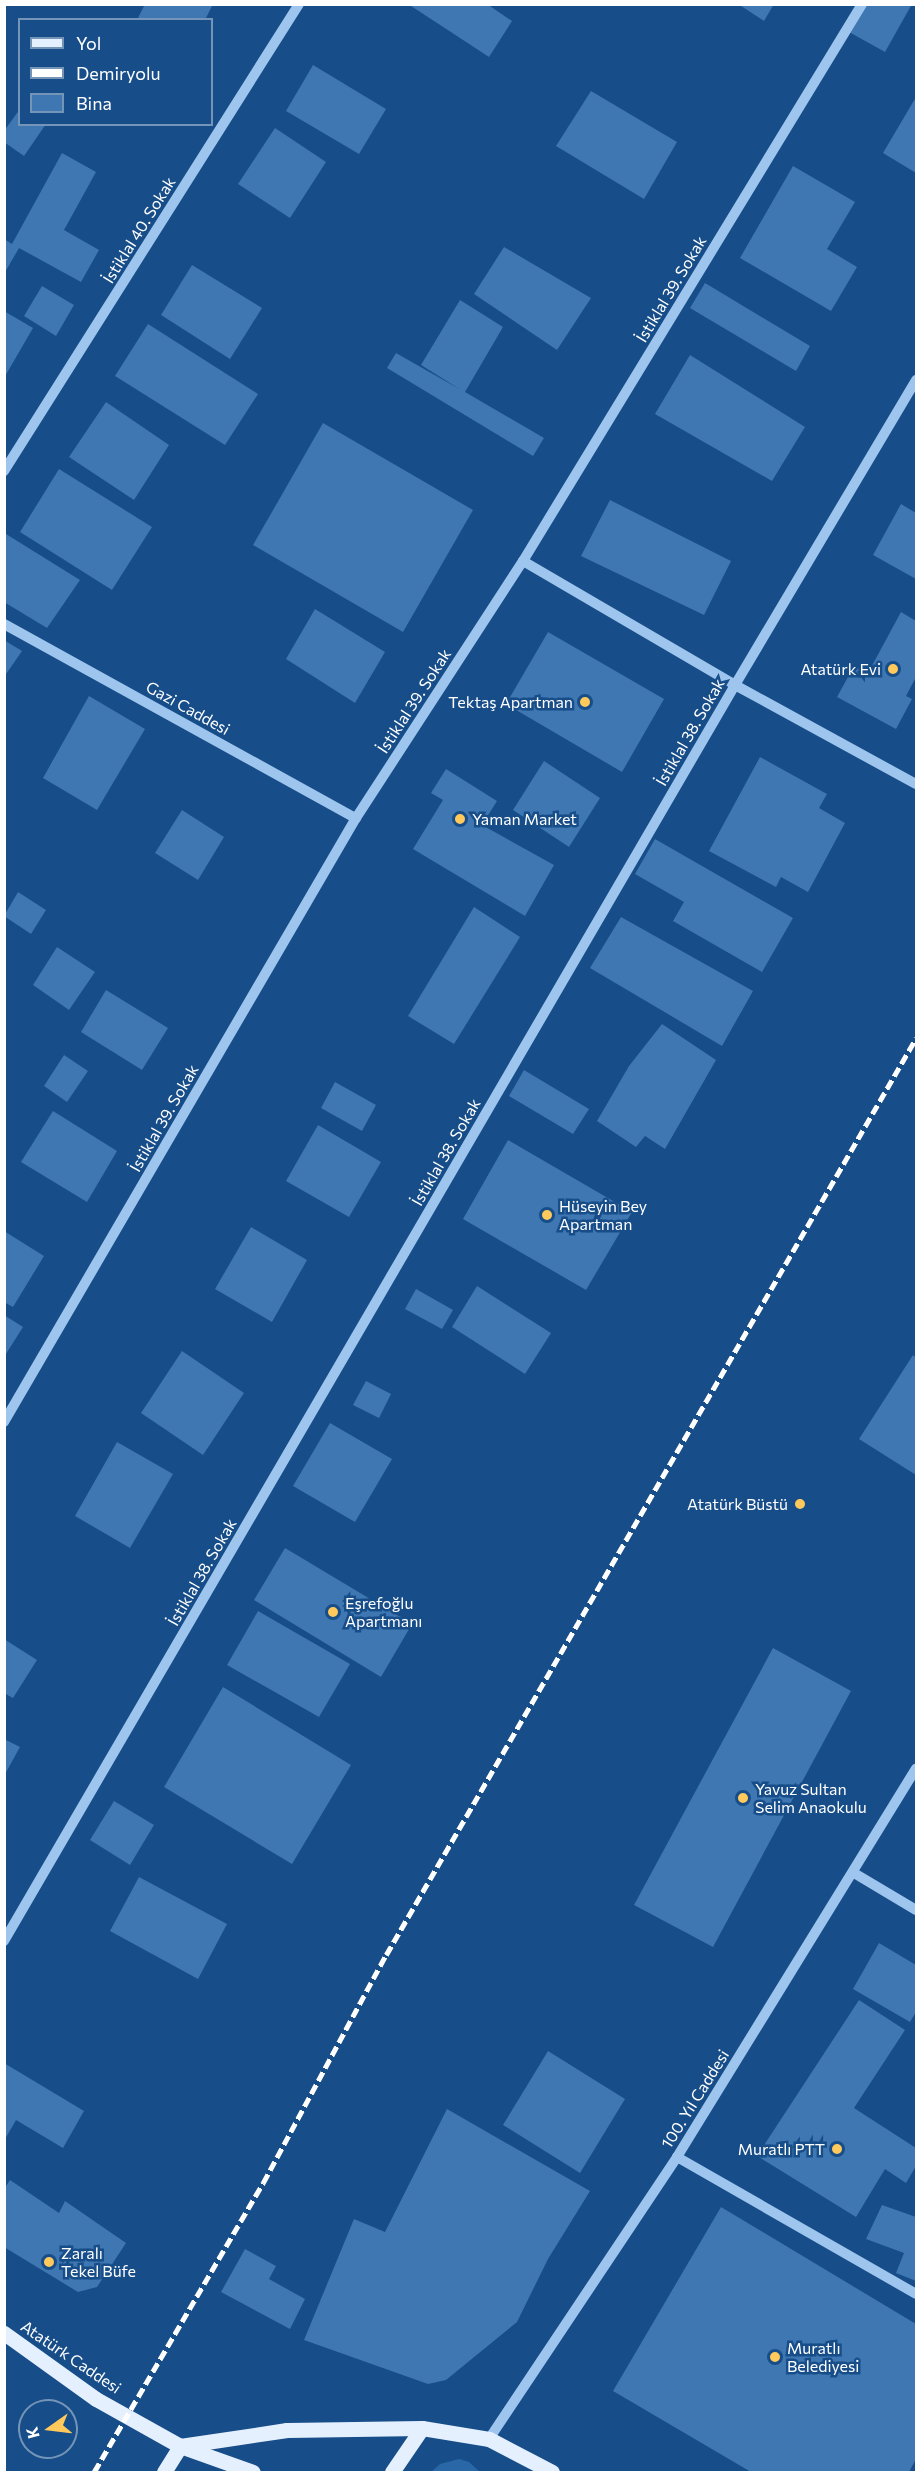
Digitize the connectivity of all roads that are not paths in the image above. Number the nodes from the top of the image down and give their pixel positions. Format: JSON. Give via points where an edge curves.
{"nodes":[{"id":1,"x":299,"y":4,"type":"edge"},
{"id":2,"x":862,"y":4,"type":"edge"},
{"id":3,"x":916,"y":380,"type":"edge"},
{"id":4,"x":4,"y":471,"type":"edge"},
{"id":5,"x":523,"y":561,"type":"junction"},
{"id":6,"x":4,"y":624,"type":"edge"},
{"id":7,"x":735,"y":685,"type":"junction"},
{"id":8,"x":916,"y":784,"type":"edge"},
{"id":9,"x":356,"y":818,"type":"junction"},
{"id":10,"x":4,"y":1422,"type":"edge"},
{"id":11,"x":916,"y":1769,"type":"edge"},
{"id":12,"x":854,"y":1873,"type":"junction"},
{"id":13,"x":916,"y":1910,"type":"edge"},
{"id":14,"x":4,"y":1941,"type":"edge"},
{"id":15,"x":677,"y":2157,"type":"junction"},
{"id":16,"x":916,"y":2294,"type":"edge"},
{"id":17,"x":4,"y":2333,"type":"edge"},
{"id":18,"x":422,"y":2428,"type":"junction"},
{"id":19,"x":489,"y":2439,"type":"junction"},
{"id":20,"x":180,"y":2446,"type":"junction"},
{"id":21,"x":529,"y":2467,"type":"edge"},
{"id":22,"x":164,"y":2472,"type":"edge"},
{"id":23,"x":253,"y":2472,"type":"edge"},
{"id":24,"x":392,"y":2472,"type":"edge"},
{"id":25,"x":552,"y":2472,"type":"edge"}],
"edges":[{"from":1,"to":4,"type":"street","name":"İstiklal 40. Sokak"},
{"from":2,"to":5,"type":"street","name":"İstiklal 39. Sokak"},
{"from":3,"to":7,"type":"street","name":"İstiklal 38. Sokak"},
{"from":5,"to":7,"type":"street"},
{"from":5,"to":9,"type":"street","name":"İstiklal 39. Sokak"},
{"from":6,"to":9,"type":"street","name":"Gazi Caddesi"},
{"from":7,"to":8,"type":"street"},
{"from":7,"to":14,"type":"street","name":"İstiklal 38. Sokak"},
{"from":9,"to":10,"type":"street","name":"İstiklal 39. Sokak"},
{"from":11,"to":12,"type":"street","name":"100. Yıl Caddesi"},
{"from":12,"to":13,"type":"street"},
{"from":12,"to":15,"type":"street","name":"100. Yıl Caddesi"},
{"from":15,"to":16,"type":"street"},
{"from":15,"to":19,"type":"street","name":"100. Yıl Caddesi"},
{"from":17,"to":20,"type":"main road","name":"Atatürk Caddesi","via":[[96,2399]]},
{"from":18,"to":19,"type":"main road"},
{"from":18,"to":20,"type":"main road","via":[[287,2430]]},
{"from":18,"to":24,"type":"main road"},
{"from":19,"to":21,"type":"main road"},
{"from":20,"to":22,"type":"main road"},
{"from":20,"to":23,"type":"main road","name":"Atatürk Caddesi"},
{"from":21,"to":25,"type":"main road"}]}
